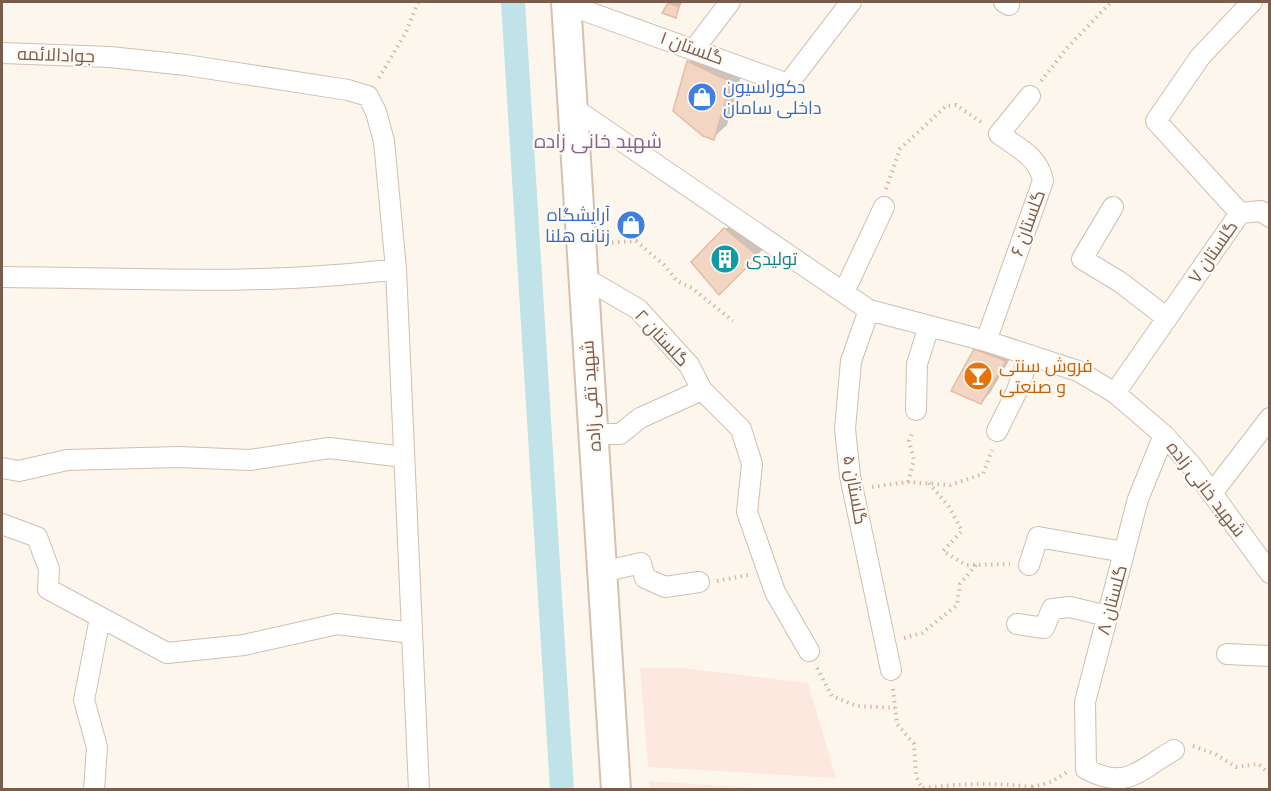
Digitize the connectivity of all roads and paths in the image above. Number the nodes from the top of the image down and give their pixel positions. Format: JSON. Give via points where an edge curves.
{"nodes":[{"id":1,"x":418,"y":2,"type":"edge"},
{"id":2,"x":730,"y":2,"type":"edge"},
{"id":3,"x":851,"y":2,"type":"edge"},
{"id":4,"x":1111,"y":2,"type":"edge"},
{"id":5,"x":1252,"y":2,"type":"edge"},
{"id":6,"x":566,"y":3,"type":"edge"},
{"id":7,"x":695,"y":48,"type":"junction"},
{"id":8,"x":2,"y":53,"type":"edge"},
{"id":9,"x":368,"y":96,"type":"junction"},
{"id":10,"x":1030,"y":96,"type":"joint"},
{"id":11,"x":572,"y":107,"type":"junction"},
{"id":12,"x":999,"y":134,"type":"junction"},
{"id":13,"x":884,"y":207,"type":"joint"},
{"id":14,"x":1113,"y":207,"type":"dead end"},
{"id":15,"x":1240,"y":213,"type":"junction"},
{"id":16,"x":1269,"y":216,"type":"edge"},
{"id":17,"x":581,"y":243,"type":"junction"},
{"id":18,"x":396,"y":269,"type":"junction"},
{"id":19,"x":2,"y":277,"type":"edge"},
{"id":20,"x":583,"y":277,"type":"junction"},
{"id":21,"x":844,"y":292,"type":"junction"},
{"id":22,"x":869,"y":310,"type":"junction"},
{"id":23,"x":1167,"y":318,"type":"junction"},
{"id":24,"x":733,"y":321,"type":"dead end"},
{"id":25,"x":929,"y":326,"type":"junction"},
{"id":26,"x":986,"y":341,"type":"junction"},
{"id":27,"x":1030,"y":355,"type":"junction"},
{"id":28,"x":702,"y":390,"type":"junction"},
{"id":29,"x":1115,"y":393,"type":"junction"},
{"id":30,"x":916,"y":410,"type":"joint"},
{"id":31,"x":1269,"y":418,"type":"edge"},
{"id":32,"x":997,"y":431,"type":"joint"},
{"id":33,"x":593,"y":434,"type":"junction"},
{"id":34,"x":1164,"y":435,"type":"junction"},
{"id":35,"x":404,"y":457,"type":"junction"},
{"id":36,"x":2,"y":468,"type":"edge"},
{"id":37,"x":908,"y":482,"type":"junction"},
{"id":38,"x":929,"y":483,"type":"junction"},
{"id":39,"x":853,"y":490,"type":"junction"},
{"id":40,"x":1214,"y":492,"type":"junction"},
{"id":41,"x":2,"y":524,"type":"edge"},
{"id":42,"x":1124,"y":552,"type":"junction"},
{"id":43,"x":976,"y":564,"type":"junction"},
{"id":44,"x":1029,"y":565,"type":"joint"},
{"id":45,"x":1268,"y":566,"type":"edge"},
{"id":46,"x":768,"y":571,"type":"junction"},
{"id":47,"x":602,"y":572,"type":"junction"},
{"id":48,"x":699,"y":582,"type":"joint"},
{"id":49,"x":1107,"y":616,"type":"junction"},
{"id":50,"x":100,"y":618,"type":"junction"},
{"id":51,"x":1017,"y":624,"type":"dead end"},
{"id":52,"x":412,"y":633,"type":"junction"},
{"id":53,"x":887,"y":650,"type":"junction"},
{"id":54,"x":809,"y":651,"type":"joint"},
{"id":55,"x":1227,"y":654,"type":"dead end"},
{"id":56,"x":1269,"y":656,"type":"edge"},
{"id":57,"x":891,"y":670,"type":"joint"},
{"id":58,"x":895,"y":708,"type":"junction"},
{"id":59,"x":1174,"y":750,"type":"joint"},
{"id":60,"x":1086,"y":769,"type":"junction"},
{"id":61,"x":1269,"y":774,"type":"edge"},
{"id":62,"x":1032,"y":788,"type":"edge"},
{"id":63,"x":94,"y":789,"type":"edge"},
{"id":64,"x":419,"y":789,"type":"edge"},
{"id":65,"x":616,"y":789,"type":"edge"}],
"edges":[{"from":1,"to":9,"type":"path","via":[[406,32]]},
{"from":2,"to":7,"type":"street"},
{"from":3,"to":7,"type":"street","name":"گلستان ۱","via":[[788,84]]},
{"from":4,"to":10,"type":"path","via":[[1067,48]]},
{"from":5,"to":15,"type":"street","name":"گلستان ٧","via":[[1200,57],[1156,121]]},
{"from":6,"to":7,"type":"street","name":"گلستان ۱"},
{"from":6,"to":11,"type":"main road","name":"شهید تقی زاده"},
{"from":8,"to":9,"type":"street","name":"جوادالائمه","via":[[110,57],[186,65]]},
{"from":9,"to":18,"type":"street","via":[[384,141]]},
{"from":10,"to":12,"type":"street"},
{"from":11,"to":17,"type":"main road","name":"شهید تقی زاده"},
{"from":11,"to":21,"type":"street","name":"شهید خانی زاده"},
{"from":12,"to":13,"type":"path","via":[[956,105],[946,106],[900,149],[886,185]]},
{"from":12,"to":26,"type":"street","name":"گلستان ۶","via":[[1041,167],[1043,181]]},
{"from":13,"to":21,"type":"street"},
{"from":14,"to":23,"type":"street","via":[[1082,259]]},
{"from":15,"to":16,"type":"street","via":[[1261,212]]},
{"from":15,"to":23,"type":"street","name":"گلستان ٧"},
{"from":17,"to":20,"type":"main road","name":"شهید تقی زاده"},
{"from":17,"to":24,"type":"path","via":[[636,241],[677,281],[692,288]]},
{"from":18,"to":19,"type":"street","via":[[344,276],[239,280]]},
{"from":18,"to":35,"type":"street"},
{"from":20,"to":28,"type":"street","name":"گلستان ۲","via":[[638,309],[689,365]]},
{"from":20,"to":33,"type":"main road","name":"شهید تقی زاده"},
{"from":21,"to":22,"type":"street","name":"شهید خانی زاده"},
{"from":22,"to":25,"type":"street","name":"شهید خانی زاده"},
{"from":22,"to":39,"type":"street","name":"گلستان ۵","via":[[851,361],[846,398],[845,429]]},
{"from":23,"to":29,"type":"street","name":"گلستان ٧"},
{"from":25,"to":26,"type":"street","name":"شهید خانی زاده"},
{"from":25,"to":30,"type":"street","via":[[917,364]]},
{"from":26,"to":27,"type":"street","name":"شهید خانی زاده"},
{"from":27,"to":29,"type":"street","name":"شهید خانی زاده","via":[[1078,371]]},
{"from":27,"to":32,"type":"street"},
{"from":28,"to":33,"type":"street","via":[[640,418],[620,434]]},
{"from":28,"to":46,"type":"street","name":"گلستان ۲","via":[[741,429],[752,464],[747,512]]},
{"from":29,"to":34,"type":"street","name":"شهید خانی زاده"},
{"from":30,"to":37,"type":"path","via":[[909,441],[914,460]]},
{"from":31,"to":40,"type":"street"},
{"from":32,"to":38,"type":"path","via":[[983,474],[950,485]]},
{"from":33,"to":47,"type":"main road","name":"شهید تقی زاده"},
{"from":34,"to":40,"type":"street","name":"شهید خانی زاده"},
{"from":34,"to":42,"type":"street","name":"گلستان ۸","via":[[1138,499]]},
{"from":35,"to":36,"type":"street","via":[[329,448],[250,460],[78,459],[19,471]]},
{"from":35,"to":52,"type":"street"},
{"from":37,"to":38,"type":"path"},
{"from":37,"to":39,"type":"path"},
{"from":38,"to":43,"type":"path","via":[[962,531],[943,551],[966,565]]},
{"from":39,"to":53,"type":"street","name":"گلستان ۵"},
{"from":40,"to":45,"type":"street","name":"شهید خانی زاده"},
{"from":41,"to":50,"type":"street","via":[[37,537],[49,569],[48,589]]},
{"from":42,"to":44,"type":"street","via":[[1038,537]]},
{"from":42,"to":49,"type":"street","name":"گلستان ۸"},
{"from":43,"to":44,"type":"path"},
{"from":43,"to":53,"type":"path","via":[[960,584],[957,605],[922,633],[899,639]]},
{"from":46,"to":48,"type":"path"},
{"from":46,"to":54,"type":"street","name":"گلستان ۲","via":[[775,592]]},
{"from":47,"to":48,"type":"street","via":[[641,562],[645,578],[665,587]]},
{"from":47,"to":65,"type":"main road","name":"شهید تقی زاده"},
{"from":49,"to":51,"type":"street","via":[[1070,607],[1052,609],[1044,628]]},
{"from":49,"to":60,"type":"street","name":"گلستان ۸","via":[[1085,702]]},
{"from":50,"to":52,"type":"street","via":[[167,653],[244,645],[337,624]]},
{"from":50,"to":63,"type":"street","via":[[84,700],[97,747]]},
{"from":52,"to":64,"type":"street"},
{"from":53,"to":57,"type":"street","name":"گلستان ۵"},
{"from":54,"to":58,"type":"path","via":[[832,696],[857,706]]},
{"from":55,"to":56,"type":"street"},
{"from":57,"to":58,"type":"path"},
{"from":58,"to":62,"type":"path","via":[[897,724],[914,744],[916,776],[922,788],[968,783]]},
{"from":59,"to":60,"type":"street","via":[[1129,781],[1103,780]]},
{"from":59,"to":61,"type":"path","via":[[1195,746],[1236,766],[1258,764]]},
{"from":60,"to":62,"type":"path","via":[[1068,771]]}]}
